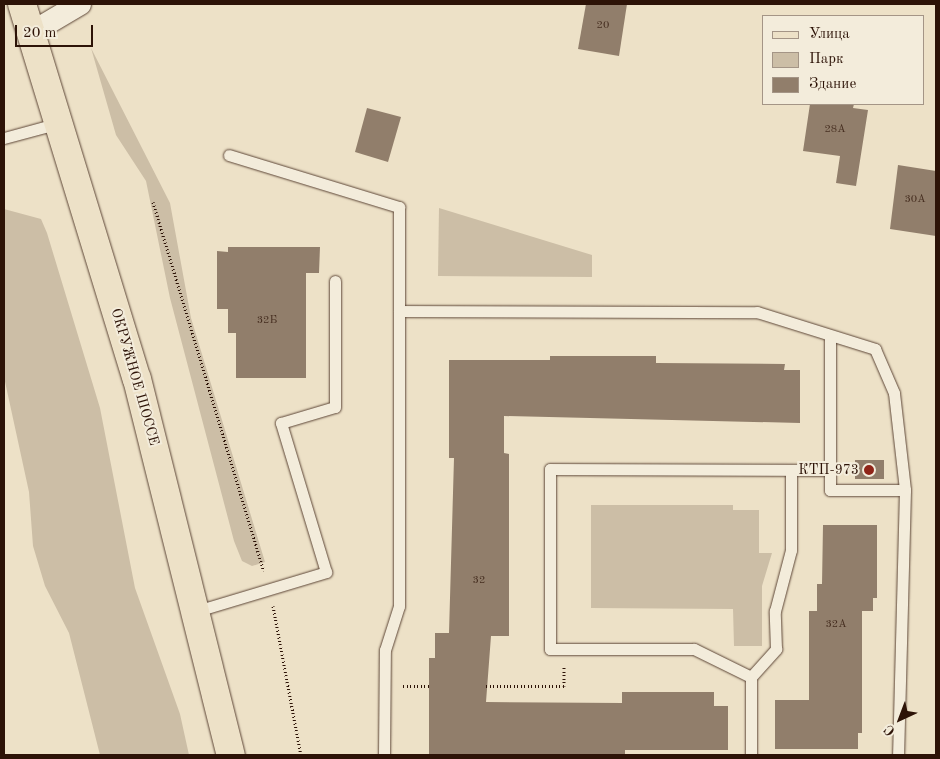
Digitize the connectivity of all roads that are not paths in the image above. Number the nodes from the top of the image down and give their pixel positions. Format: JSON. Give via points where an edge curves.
{"nodes":[{"id":1,"x":22,"y":4,"type":"edge"},
{"id":2,"x":80,"y":4,"type":"edge"},
{"id":3,"x":31,"y":32,"type":"junction"},
{"id":4,"x":56,"y":124,"type":"junction"},
{"id":5,"x":4,"y":138,"type":"edge"},
{"id":6,"x":229,"y":155,"type":"dead end"},
{"id":7,"x":335,"y":281,"type":"dead end"},
{"id":8,"x":399,"y":311,"type":"junction"},
{"id":9,"x":830,"y":336,"type":"junction"},
{"id":10,"x":791,"y":470,"type":"junction"},
{"id":11,"x":830,"y":470,"type":"junction"},
{"id":12,"x":905,"y":490,"type":"junction"},
{"id":13,"x":197,"y":611,"type":"junction"},
{"id":14,"x":751,"y":677,"type":"junction"},
{"id":15,"x":231,"y":755,"type":"edge"},
{"id":16,"x":384,"y":755,"type":"edge"},
{"id":17,"x":751,"y":755,"type":"edge"},
{"id":18,"x":898,"y":755,"type":"edge"}],
"edges":[{"from":1,"to":3,"type":"main road","name":"ОКРУЖНОЕ ШОССЕ"},
{"from":2,"to":3,"type":"street"},
{"from":3,"to":4,"type":"main road","name":"ОКРУЖНОЕ ШОССЕ"},
{"from":4,"to":5,"type":"lane"},
{"from":4,"to":13,"type":"main road","name":"ОКРУЖНОЕ ШОССЕ","via":[[137,379]]},
{"from":6,"to":8,"type":"lane","via":[[399,206]]},
{"from":7,"to":13,"type":"lane","via":[[335,407],[281,423],[326,572]]},
{"from":8,"to":9,"type":"lane","via":[[757,312]]},
{"from":8,"to":16,"type":"lane","via":[[399,606],[385,650]]},
{"from":9,"to":11,"type":"lane"},
{"from":9,"to":12,"type":"lane","via":[[855,339],[875,349],[886,368],[894,393]]},
{"from":10,"to":11,"type":"lane"},
{"from":10,"to":14,"type":"lane","via":[[791,550],[776,611],[776,649]]},
{"from":10,"to":14,"type":"lane","via":[[550,469],[550,649],[694,649]]},
{"from":11,"to":12,"type":"lane","via":[[830,490]]},
{"from":12,"to":18,"type":"lane"},
{"from":13,"to":15,"type":"main road","name":"ОКРУЖНОЕ ШОССЕ"},
{"from":14,"to":17,"type":"lane"}]}
